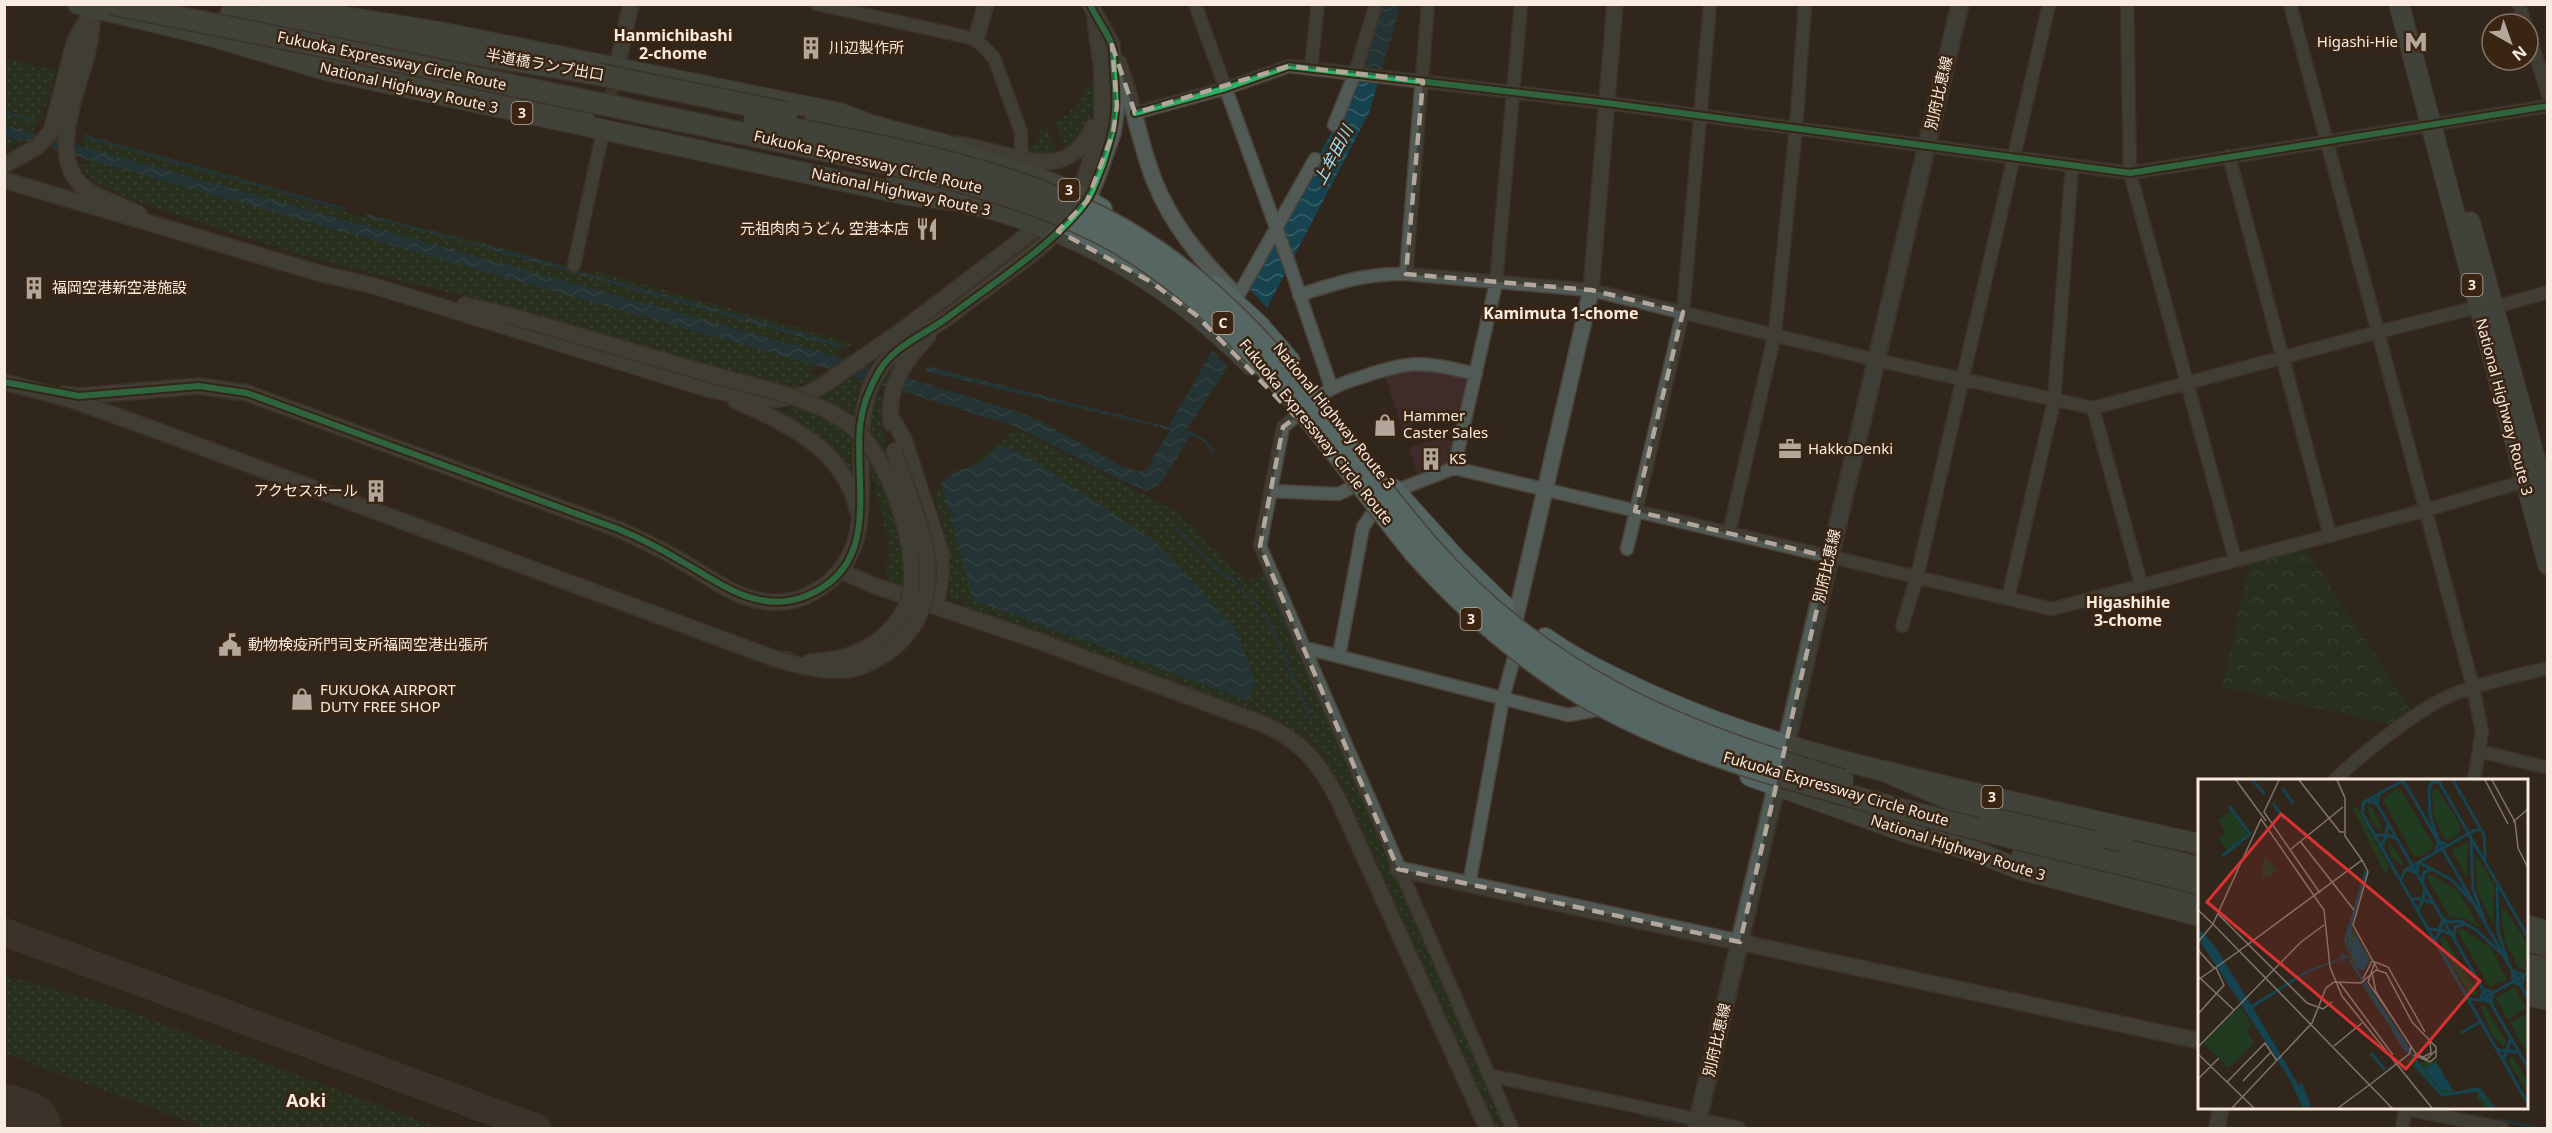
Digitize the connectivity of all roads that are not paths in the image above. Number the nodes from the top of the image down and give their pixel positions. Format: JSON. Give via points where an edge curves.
{"nodes":[{"id":1,"x":187,"y":4,"type":"edge"},
{"id":2,"x":267,"y":4,"type":"edge"},
{"id":3,"x":631,"y":4,"type":"edge"},
{"id":4,"x":817,"y":4,"type":"edge"},
{"id":5,"x":986,"y":4,"type":"edge"},
{"id":6,"x":1195,"y":4,"type":"edge"},
{"id":7,"x":1318,"y":4,"type":"edge"},
{"id":8,"x":1376,"y":4,"type":"edge"},
{"id":9,"x":1428,"y":4,"type":"edge"},
{"id":10,"x":1521,"y":4,"type":"edge"},
{"id":11,"x":1615,"y":4,"type":"edge"},
{"id":12,"x":1710,"y":4,"type":"edge"},
{"id":13,"x":1805,"y":4,"type":"edge"},
{"id":14,"x":1960,"y":4,"type":"edge"},
{"id":15,"x":2049,"y":4,"type":"edge"},
{"id":16,"x":2127,"y":4,"type":"edge"},
{"id":17,"x":2290,"y":4,"type":"edge"},
{"id":18,"x":2399,"y":4,"type":"edge"},
{"id":19,"x":2412,"y":4,"type":"edge"},
{"id":20,"x":97,"y":5,"type":"edge"},
{"id":21,"x":1092,"y":10,"type":"edge"},
{"id":22,"x":231,"y":14,"type":"junction"},
{"id":23,"x":976,"y":39,"type":"junction"},
{"id":24,"x":1112,"y":45,"type":"junction"},
{"id":25,"x":617,"y":67,"type":"junction"},
{"id":26,"x":1311,"y":68,"type":"junction"},
{"id":27,"x":2540,"y":71,"type":"edge"},
{"id":28,"x":1356,"y":74,"type":"junction"},
{"id":29,"x":1423,"y":81,"type":"junction"},
{"id":30,"x":1226,"y":88,"type":"junction"},
{"id":31,"x":1513,"y":91,"type":"junction"},
{"id":32,"x":2547,"y":94,"type":"edge"},
{"id":33,"x":1607,"y":103,"type":"junction"},
{"id":34,"x":2547,"y":106,"type":"edge"},
{"id":35,"x":1135,"y":113,"type":"junction"},
{"id":36,"x":1700,"y":116,"type":"junction"},
{"id":37,"x":2437,"y":122,"type":"junction"},
{"id":38,"x":1334,"y":124,"type":"dead end"},
{"id":39,"x":867,"y":127,"type":"junction"},
{"id":40,"x":1102,"y":128,"type":"junction"},
{"id":41,"x":1796,"y":128,"type":"junction"},
{"id":42,"x":603,"y":131,"type":"junction"},
{"id":43,"x":2328,"y":140,"type":"junction"},
{"id":44,"x":832,"y":144,"type":"junction"},
{"id":45,"x":943,"y":144,"type":"junction"},
{"id":46,"x":1927,"y":146,"type":"junction"},
{"id":47,"x":2229,"y":156,"type":"junction"},
{"id":48,"x":22,"y":157,"type":"junction"},
{"id":49,"x":4,"y":158,"type":"edge"},
{"id":50,"x":2014,"y":158,"type":"junction"},
{"id":51,"x":1021,"y":159,"type":"junction"},
{"id":52,"x":1315,"y":159,"type":"dead end"},
{"id":53,"x":919,"y":163,"type":"junction"},
{"id":54,"x":4,"y":165,"type":"edge"},
{"id":55,"x":2072,"y":165,"type":"junction"},
{"id":56,"x":2130,"y":172,"type":"junction"},
{"id":57,"x":4,"y":180,"type":"edge"},
{"id":58,"x":4,"y":190,"type":"edge"},
{"id":59,"x":46,"y":192,"type":"junction"},
{"id":60,"x":1081,"y":197,"type":"junction"},
{"id":61,"x":970,"y":204,"type":"junction"},
{"id":62,"x":160,"y":225,"type":"junction"},
{"id":63,"x":1049,"y":229,"type":"junction"},
{"id":64,"x":1278,"y":235,"type":"junction"},
{"id":65,"x":574,"y":265,"type":"dead end"},
{"id":66,"x":1406,"y":274,"type":"junction"},
{"id":67,"x":1496,"y":283,"type":"junction"},
{"id":68,"x":1591,"y":290,"type":"junction"},
{"id":69,"x":2547,"y":292,"type":"edge"},
{"id":70,"x":397,"y":294,"type":"junction"},
{"id":71,"x":1299,"y":295,"type":"junction"},
{"id":72,"x":1238,"y":300,"type":"junction"},
{"id":73,"x":2480,"y":308,"type":"junction"},
{"id":74,"x":1683,"y":312,"type":"junction"},
{"id":75,"x":937,"y":325,"type":"junction"},
{"id":76,"x":2378,"y":332,"type":"junction"},
{"id":77,"x":1774,"y":333,"type":"junction"},
{"id":78,"x":2284,"y":357,"type":"junction"},
{"id":79,"x":1876,"y":360,"type":"junction"},
{"id":80,"x":1476,"y":374,"type":"junction"},
{"id":81,"x":1963,"y":380,"type":"junction"},
{"id":82,"x":4,"y":382,"type":"edge"},
{"id":83,"x":2188,"y":383,"type":"junction"},
{"id":84,"x":708,"y":389,"type":"junction"},
{"id":85,"x":1325,"y":392,"type":"junction"},
{"id":86,"x":2054,"y":401,"type":"junction"},
{"id":87,"x":2094,"y":408,"type":"junction"},
{"id":88,"x":890,"y":415,"type":"junction"},
{"id":89,"x":1295,"y":417,"type":"junction"},
{"id":90,"x":1454,"y":468,"type":"junction"},
{"id":91,"x":2537,"y":479,"type":"edge"},
{"id":92,"x":1353,"y":488,"type":"junction"},
{"id":93,"x":1544,"y":489,"type":"junction"},
{"id":94,"x":1271,"y":491,"type":"junction"},
{"id":95,"x":1395,"y":491,"type":"junction"},
{"id":96,"x":2547,"y":506,"type":"edge"},
{"id":97,"x":2426,"y":510,"type":"junction"},
{"id":98,"x":1635,"y":511,"type":"junction"},
{"id":99,"x":1372,"y":514,"type":"junction"},
{"id":100,"x":859,"y":524,"type":"junction"},
{"id":101,"x":1729,"y":533,"type":"junction"},
{"id":102,"x":2330,"y":536,"type":"junction"},
{"id":103,"x":1627,"y":549,"type":"dead end"},
{"id":104,"x":1829,"y":557,"type":"junction"},
{"id":105,"x":2235,"y":559,"type":"junction"},
{"id":106,"x":2547,"y":565,"type":"edge"},
{"id":107,"x":841,"y":571,"type":"junction"},
{"id":108,"x":1917,"y":577,"type":"junction"},
{"id":109,"x":2141,"y":584,"type":"junction"},
{"id":110,"x":2008,"y":598,"type":"junction"},
{"id":111,"x":936,"y":606,"type":"junction"},
{"id":112,"x":1516,"y":616,"type":"junction"},
{"id":113,"x":1902,"y":626,"type":"dead end"},
{"id":114,"x":1302,"y":647,"type":"junction"},
{"id":115,"x":1339,"y":656,"type":"junction"},
{"id":116,"x":1514,"y":657,"type":"junction"},
{"id":117,"x":776,"y":659,"type":"junction"},
{"id":118,"x":2547,"y":668,"type":"edge"},
{"id":119,"x":2473,"y":687,"type":"junction"},
{"id":120,"x":1503,"y":698,"type":"junction"},
{"id":121,"x":1596,"y":710,"type":"junction"},
{"id":122,"x":1785,"y":746,"type":"junction"},
{"id":123,"x":2479,"y":750,"type":"junction"},
{"id":124,"x":2547,"y":768,"type":"edge"},
{"id":125,"x":1888,"y":772,"type":"junction"},
{"id":126,"x":2336,"y":779,"type":"edge"},
{"id":127,"x":2475,"y":779,"type":"edge"},
{"id":128,"x":1777,"y":786,"type":"junction"},
{"id":129,"x":2198,"y":844,"type":"edge"},
{"id":130,"x":1977,"y":852,"type":"junction"},
{"id":131,"x":2023,"y":856,"type":"joint"},
{"id":132,"x":2198,"y":859,"type":"edge"},
{"id":133,"x":2198,"y":868,"type":"edge"},
{"id":134,"x":1398,"y":869,"type":"junction"},
{"id":135,"x":2198,"y":884,"type":"edge"},
{"id":136,"x":1468,"y":885,"type":"junction"},
{"id":137,"x":2198,"y":899,"type":"edge"},
{"id":138,"x":2198,"y":916,"type":"edge"},
{"id":139,"x":2528,"y":919,"type":"edge"},
{"id":140,"x":2547,"y":924,"type":"edge"},
{"id":141,"x":2528,"y":926,"type":"edge"},
{"id":142,"x":2547,"y":931,"type":"edge"},
{"id":143,"x":2528,"y":941,"type":"edge"},
{"id":144,"x":1740,"y":942,"type":"junction"},
{"id":145,"x":2547,"y":946,"type":"edge"},
{"id":146,"x":2528,"y":950,"type":"edge"},
{"id":147,"x":2547,"y":955,"type":"edge"},
{"id":148,"x":2528,"y":964,"type":"edge"},
{"id":149,"x":2547,"y":969,"type":"edge"},
{"id":150,"x":2528,"y":980,"type":"edge"},
{"id":151,"x":2547,"y":985,"type":"edge"},
{"id":152,"x":2528,"y":995,"type":"edge"},
{"id":153,"x":2547,"y":1000,"type":"edge"},
{"id":154,"x":2198,"y":1041,"type":"edge"},
{"id":155,"x":1488,"y":1076,"type":"junction"},
{"id":156,"x":2222,"y":1109,"type":"edge"},
{"id":157,"x":2406,"y":1109,"type":"edge"},
{"id":158,"x":2411,"y":1109,"type":"edge"},
{"id":159,"x":1697,"y":1124,"type":"edge"},
{"id":160,"x":1487,"y":1128,"type":"edge"},
{"id":161,"x":1512,"y":1128,"type":"edge"},
{"id":162,"x":1739,"y":1128,"type":"edge"},
{"id":163,"x":2217,"y":1128,"type":"edge"},
{"id":164,"x":2402,"y":1128,"type":"edge"},
{"id":165,"x":2502,"y":1128,"type":"edge"}],
"edges":[{"from":1,"to":22,"type":"highway","name":"Fukuoka Expressway Circle Route","number":"C"},
{"from":2,"to":25,"type":"highway","name":"National Highway Route 3","number":"3","via":[[440,32]]},
{"from":3,"to":25,"type":"street"},
{"from":4,"to":23,"type":"street"},
{"from":5,"to":23,"type":"street"},
{"from":6,"to":30,"type":"street"},
{"from":7,"to":26,"type":"street"},
{"from":8,"to":28,"type":"street"},
{"from":9,"to":29,"type":"street"},
{"from":10,"to":31,"type":"street"},
{"from":11,"to":33,"type":"street"},
{"from":12,"to":36,"type":"street"},
{"from":13,"to":41,"type":"street"},
{"from":14,"to":46,"type":"main road","name":"別府比恵線"},
{"from":15,"to":50,"type":"street"},
{"from":16,"to":56,"type":"street"},
{"from":17,"to":43,"type":"street"},
{"from":18,"to":37,"type":"highway","name":"National Highway Route 3","number":"3"},
{"from":19,"to":37,"type":"highway","name":"National Highway Route 3","number":"3"},
{"from":20,"to":42,"type":"highway","name":"National Highway Route 3","number":"3","via":[[325,70]]},
{"from":20,"to":44,"type":"highway","name":"Fukuoka Expressway Circle Route","number":"C","bridge":true},
{"from":20,"to":48,"type":"street","via":[[75,40],[51,132]]},
{"from":20,"to":61,"type":"highway","bridge":true,"via":[[227,33],[369,69],[398,81],[542,112],[584,112],[897,180],[958,195]]},
{"from":20,"to":62,"type":"street","via":[[67,130],[69,167],[83,187]]},
{"from":21,"to":24,"type":"street"},
{"from":21,"to":40,"type":"street","via":[[1102,69]]},
{"from":22,"to":39,"type":"highway","name":"半道橋ランプ出口","bridge":true,"via":[[597,74],[814,121]]},
{"from":22,"to":44,"type":"highway","name":"Fukuoka Expressway Circle Route","number":"C","bridge":true},
{"from":23,"to":51,"type":"street","via":[[994,58],[1021,132]]},
{"from":24,"to":35,"type":"street"},
{"from":24,"to":60,"type":"street","via":[[1117,106],[1113,133]]},
{"from":25,"to":39,"type":"highway","name":"National Highway Route 3","number":"3","via":[[840,113]]},
{"from":26,"to":28,"type":"street"},
{"from":26,"to":30,"type":"street","via":[[1289,66]]},
{"from":27,"to":32,"type":"street"},
{"from":28,"to":29,"type":"street"},
{"from":28,"to":38,"type":"street"},
{"from":29,"to":31,"type":"street"},
{"from":29,"to":66,"type":"street"},
{"from":30,"to":35,"type":"street"},
{"from":30,"to":64,"type":"street"},
{"from":31,"to":33,"type":"street"},
{"from":31,"to":67,"type":"street"},
{"from":33,"to":36,"type":"street"},
{"from":33,"to":68,"type":"street"},
{"from":34,"to":37,"type":"street"},
{"from":35,"to":72,"type":"street","via":[[1154,179],[1170,214],[1202,261]]},
{"from":36,"to":41,"type":"street"},
{"from":36,"to":74,"type":"street"},
{"from":37,"to":43,"type":"street"},
{"from":37,"to":73,"type":"highway","name":"National Highway Route 3","number":"3"},
{"from":39,"to":45,"type":"highway","name":"National Highway Route 3","number":"3"},
{"from":40,"to":51,"type":"street","via":[[1093,127],[1081,147],[1064,159],[1048,163]]},
{"from":40,"to":60,"type":"street"},
{"from":41,"to":46,"type":"street"},
{"from":41,"to":77,"type":"street"},
{"from":42,"to":61,"type":"highway","name":"National Highway Route 3","number":"3","via":[[908,195]]},
{"from":42,"to":65,"type":"street"},
{"from":43,"to":47,"type":"street"},
{"from":43,"to":76,"type":"street"},
{"from":44,"to":53,"type":"highway","name":"Fukuoka Expressway Circle Route","number":"C","bridge":true},
{"from":45,"to":51,"type":"street","via":[[968,144]]},
{"from":45,"to":60,"type":"highway","name":"National Highway Route 3","number":"3"},
{"from":46,"to":50,"type":"street"},
{"from":46,"to":79,"type":"main road","name":"別府比恵線"},
{"from":47,"to":56,"type":"street"},
{"from":47,"to":78,"type":"street"},
{"from":48,"to":49,"type":"street"},
{"from":48,"to":54,"type":"street"},
{"from":50,"to":55,"type":"street"},
{"from":50,"to":81,"type":"street"},
{"from":52,"to":64,"type":"street"},
{"from":53,"to":133,"type":"highway","name":"Fukuoka Expressway Circle Route","number":"C","bridge":true,"via":[[979,170],[1054,197],[1136,237],[1183,269],[1252,331],[1458,578],[1517,631],[1610,692],[1711,736],[1838,778]]},
{"from":53,"to":135,"type":"highway","name":"Fukuoka Expressway Circle Route","number":"C","bridge":true,"via":[[1050,211],[1110,239],[1174,281],[1264,366],[1415,554],[1508,643],[1563,682],[1663,734],[1778,776]]},
{"from":55,"to":56,"type":"street"},
{"from":55,"to":86,"type":"street"},
{"from":56,"to":83,"type":"street"},
{"from":57,"to":59,"type":"street"},
{"from":58,"to":59,"type":"street"},
{"from":59,"to":62,"type":"street"},
{"from":60,"to":63,"type":"street"},
{"from":60,"to":72,"type":"highway","name":"National Highway Route 3","number":"3","via":[[1131,226]]},
{"from":61,"to":63,"type":"highway","name":"National Highway Route 3","number":"3"},
{"from":62,"to":70,"type":"street"},
{"from":63,"to":75,"type":"street"},
{"from":63,"to":84,"type":"street","via":[[1014,244],[904,329],[807,394],[779,399],[749,398]]},
{"from":63,"to":89,"type":"highway","name":"National Highway Route 3","number":"3","via":[[1087,244],[1151,282],[1196,315],[1276,392]]},
{"from":64,"to":71,"type":"street"},
{"from":64,"to":72,"type":"street"},
{"from":66,"to":67,"type":"street"},
{"from":66,"to":71,"type":"street","via":[[1359,276]]},
{"from":67,"to":68,"type":"street"},
{"from":67,"to":80,"type":"street"},
{"from":68,"to":74,"type":"street"},
{"from":68,"to":93,"type":"street"},
{"from":69,"to":73,"type":"street"},
{"from":70,"to":84,"type":"street"},
{"from":70,"to":117,"type":"street","bridge":true,"via":[[507,315],[790,396],[838,417],[867,442],[887,474],[911,553],[911,591],[904,612],[889,632],[866,649],[841,658],[808,662]]},
{"from":71,"to":85,"type":"street"},
{"from":72,"to":85,"type":"highway","name":"National Highway Route 3","number":"3"},
{"from":73,"to":76,"type":"street"},
{"from":73,"to":91,"type":"highway","name":"National Highway Route 3","number":"3"},
{"from":74,"to":77,"type":"street"},
{"from":74,"to":98,"type":"street"},
{"from":75,"to":88,"type":"street","via":[[902,365],[892,387]]},
{"from":75,"to":100,"type":"street","via":[[886,362],[868,392],[860,433]]},
{"from":76,"to":78,"type":"street"},
{"from":76,"to":97,"type":"street"},
{"from":77,"to":79,"type":"street"},
{"from":77,"to":101,"type":"street"},
{"from":78,"to":83,"type":"street"},
{"from":78,"to":102,"type":"street"},
{"from":79,"to":81,"type":"street"},
{"from":79,"to":104,"type":"main road","name":"別府比恵線"},
{"from":80,"to":85,"type":"street","via":[[1413,363],[1394,366]]},
{"from":80,"to":90,"type":"street"},
{"from":81,"to":86,"type":"street"},
{"from":81,"to":108,"type":"street"},
{"from":82,"to":107,"type":"street","via":[[79,396],[199,386],[247,393],[618,529],[676,557],[725,588],[757,600],[796,600],[820,589]]},
{"from":82,"to":117,"type":"street","bridge":true,"via":[[69,399]]},
{"from":83,"to":87,"type":"street"},
{"from":83,"to":105,"type":"street"},
{"from":84,"to":100,"type":"street","via":[[773,417],[823,451],[853,492]]},
{"from":85,"to":95,"type":"highway","name":"National Highway Route 3","number":"3"},
{"from":86,"to":87,"type":"street"},
{"from":86,"to":110,"type":"street"},
{"from":87,"to":109,"type":"street"},
{"from":88,"to":111,"type":"street","via":[[904,440],[941,553]]},
{"from":88,"to":117,"type":"street","bridge":true,"via":[[894,450],[927,561],[926,596],[911,630],[886,655],[850,670],[825,670]]},
{"from":89,"to":92,"type":"highway","name":"National Highway Route 3","number":"3"},
{"from":89,"to":94,"type":"street","via":[[1283,427]]},
{"from":90,"to":93,"type":"street"},
{"from":90,"to":95,"type":"street"},
{"from":91,"to":96,"type":"highway","name":"National Highway Route 3","number":"3"},
{"from":91,"to":97,"type":"street"},
{"from":91,"to":106,"type":"highway","name":"National Highway Route 3","number":"3"},
{"from":92,"to":94,"type":"street","via":[[1338,494]]},
{"from":92,"to":99,"type":"highway","name":"National Highway Route 3","number":"3"},
{"from":93,"to":98,"type":"street"},
{"from":93,"to":112,"type":"street"},
{"from":94,"to":114,"type":"street","via":[[1260,546]]},
{"from":95,"to":112,"type":"highway","name":"National Highway Route 3","number":"3","via":[[1458,561]]},
{"from":97,"to":102,"type":"street"},
{"from":97,"to":119,"type":"street"},
{"from":98,"to":101,"type":"street"},
{"from":98,"to":103,"type":"street"},
{"from":99,"to":115,"type":"street","via":[[1363,528]]},
{"from":99,"to":116,"type":"highway","name":"National Highway Route 3","number":"3","via":[[1433,583]]},
{"from":100,"to":107,"type":"street","via":[[853,550]]},
{"from":101,"to":104,"type":"street"},
{"from":102,"to":105,"type":"street"},
{"from":104,"to":108,"type":"street"},
{"from":104,"to":122,"type":"main road","name":"別府比恵線"},
{"from":105,"to":109,"type":"street"},
{"from":107,"to":111,"type":"street"},
{"from":108,"to":110,"type":"street"},
{"from":108,"to":113,"type":"street"},
{"from":109,"to":110,"type":"street","via":[[2052,609]]},
{"from":111,"to":160,"type":"street","via":[[1263,724],[1307,751],[1329,780]]},
{"from":112,"to":122,"type":"highway","name":"National Highway Route 3","number":"3","via":[[1561,649],[1616,679],[1694,715]]},
{"from":114,"to":115,"type":"street"},
{"from":114,"to":134,"type":"street"},
{"from":115,"to":120,"type":"street"},
{"from":116,"to":120,"type":"street"},
{"from":116,"to":121,"type":"highway","name":"National Highway Route 3","number":"3"},
{"from":118,"to":119,"type":"street"},
{"from":119,"to":123,"type":"street","via":[[2482,732]]},
{"from":119,"to":126,"type":"street","via":[[2433,705]]},
{"from":120,"to":121,"type":"street","via":[[1568,715]]},
{"from":120,"to":136,"type":"street"},
{"from":121,"to":128,"type":"highway","name":"National Highway Route 3","number":"3"},
{"from":122,"to":125,"type":"highway","name":"National Highway Route 3","number":"3"},
{"from":122,"to":128,"type":"main road","name":"別府比恵線"},
{"from":123,"to":124,"type":"street"},
{"from":123,"to":127,"type":"street"},
{"from":125,"to":129,"type":"highway","name":"National Highway Route 3","number":"3"},
{"from":125,"to":132,"type":"highway","via":[[1977,808]]},
{"from":128,"to":130,"type":"highway","name":"National Highway Route 3","number":"3","via":[[1908,833]]},
{"from":128,"to":144,"type":"main road","name":"別府比恵線"},
{"from":130,"to":131,"type":"highway"},
{"from":130,"to":138,"type":"highway","name":"National Highway Route 3","number":"3","via":[[2019,869]]},
{"from":131,"to":137,"type":"highway"},
{"from":134,"to":136,"type":"street"},
{"from":134,"to":155,"type":"street"},
{"from":136,"to":144,"type":"street"},
{"from":139,"to":140,"type":"highway"},
{"from":141,"to":142,"type":"highway"},
{"from":143,"to":145,"type":"highway"},
{"from":144,"to":154,"type":"street"},
{"from":144,"to":159,"type":"main road","name":"別府比恵線"},
{"from":146,"to":147,"type":"highway"},
{"from":148,"to":149,"type":"highway"},
{"from":150,"to":151,"type":"highway"},
{"from":152,"to":153,"type":"highway"},
{"from":155,"to":159,"type":"street"},
{"from":155,"to":161,"type":"street"},
{"from":156,"to":163,"type":"street"},
{"from":157,"to":164,"type":"street"},
{"from":158,"to":165,"type":"street"},
{"from":159,"to":162,"type":"street"}]}
